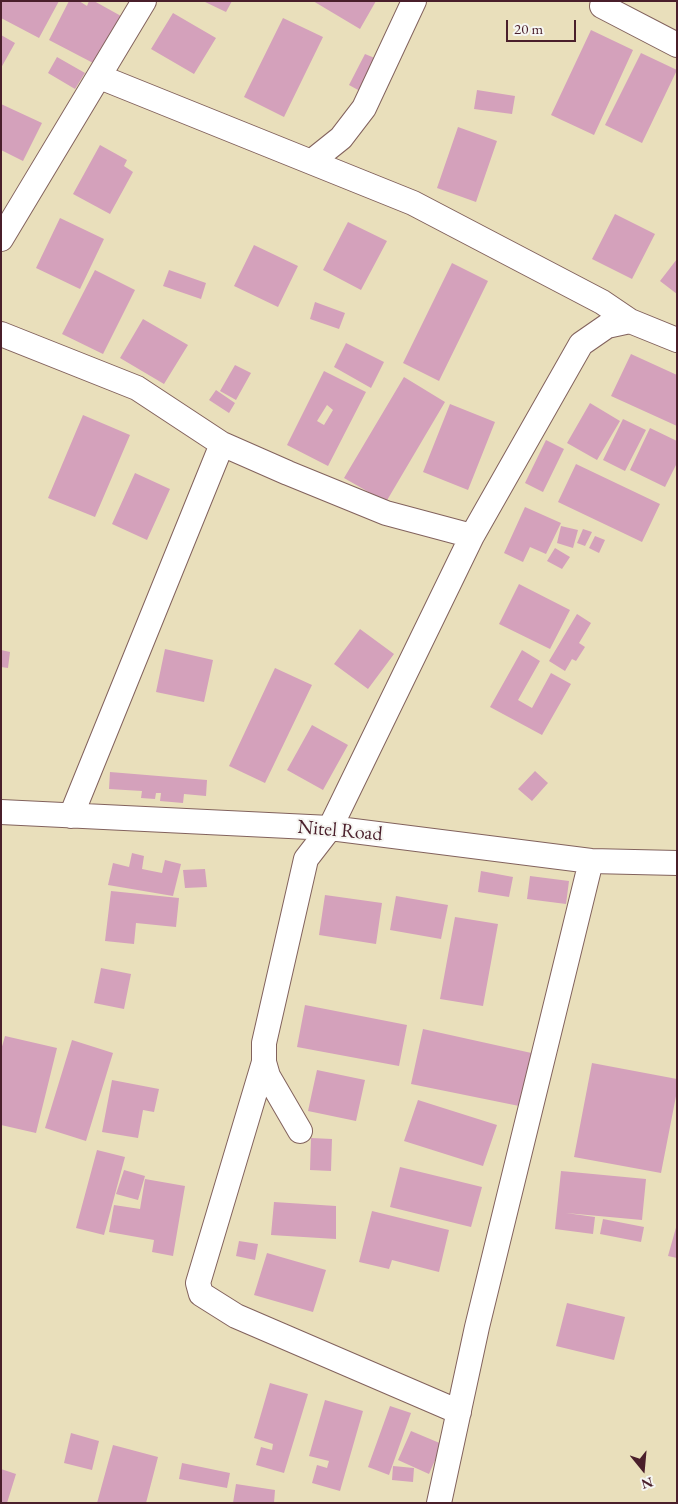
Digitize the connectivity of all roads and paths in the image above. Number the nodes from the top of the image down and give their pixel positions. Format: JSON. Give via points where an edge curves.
{"nodes":[{"id":1,"x":144,"y":1,"type":"edge"},
{"id":2,"x":414,"y":1,"type":"edge"},
{"id":3,"x":602,"y":6,"type":"dead end"},
{"id":4,"x":677,"y":45,"type":"edge"},
{"id":5,"x":100,"y":77,"type":"junction"},
{"id":6,"x":311,"y":162,"type":"junction"},
{"id":7,"x":1,"y":239,"type":"edge"},
{"id":8,"x":630,"y":321,"type":"junction"},
{"id":9,"x":1,"y":334,"type":"edge"},
{"id":10,"x":677,"y":340,"type":"edge"},
{"id":11,"x":222,"y":444,"type":"junction"},
{"id":12,"x":472,"y":536,"type":"junction"},
{"id":13,"x":1,"y":812,"type":"edge"},
{"id":14,"x":71,"y":816,"type":"junction"},
{"id":15,"x":330,"y":828,"type":"junction"},
{"id":16,"x":592,"y":861,"type":"junction"},
{"id":17,"x":677,"y":863,"type":"edge"},
{"id":18,"x":264,"y":1062,"type":"junction"},
{"id":19,"x":300,"y":1131,"type":"dead end"},
{"id":20,"x":459,"y":1412,"type":"junction"},
{"id":21,"x":439,"y":1503,"type":"edge"}],
"edges":[{"from":1,"to":5,"type":"street"},
{"from":2,"to":6,"type":"street","via":[[364,108],[341,138]]},
{"from":3,"to":4,"type":"street"},
{"from":5,"to":6,"type":"street"},
{"from":5,"to":7,"type":"street"},
{"from":6,"to":8,"type":"street","via":[[413,203],[602,302]]},
{"from":8,"to":10,"type":"street"},
{"from":8,"to":12,"type":"street","via":[[608,326],[581,344]]},
{"from":9,"to":11,"type":"street","via":[[136,388]]},
{"from":11,"to":12,"type":"street","via":[[386,513]]},
{"from":11,"to":14,"type":"street"},
{"from":12,"to":15,"type":"street"},
{"from":13,"to":14,"type":"street","name":"Nitel Road"},
{"from":14,"to":15,"type":"street","name":"Nitel Road"},
{"from":15,"to":16,"type":"street","name":"Nitel Road"},
{"from":15,"to":18,"type":"street","via":[[306,859],[264,1043]]},
{"from":16,"to":17,"type":"street","name":"Nitel Road"},
{"from":16,"to":20,"type":"street"},
{"from":18,"to":19,"type":"street","via":[[268,1076]]},
{"from":18,"to":20,"type":"street","via":[[198,1283],[201,1294],[236,1316]]},
{"from":20,"to":21,"type":"street"}]}
